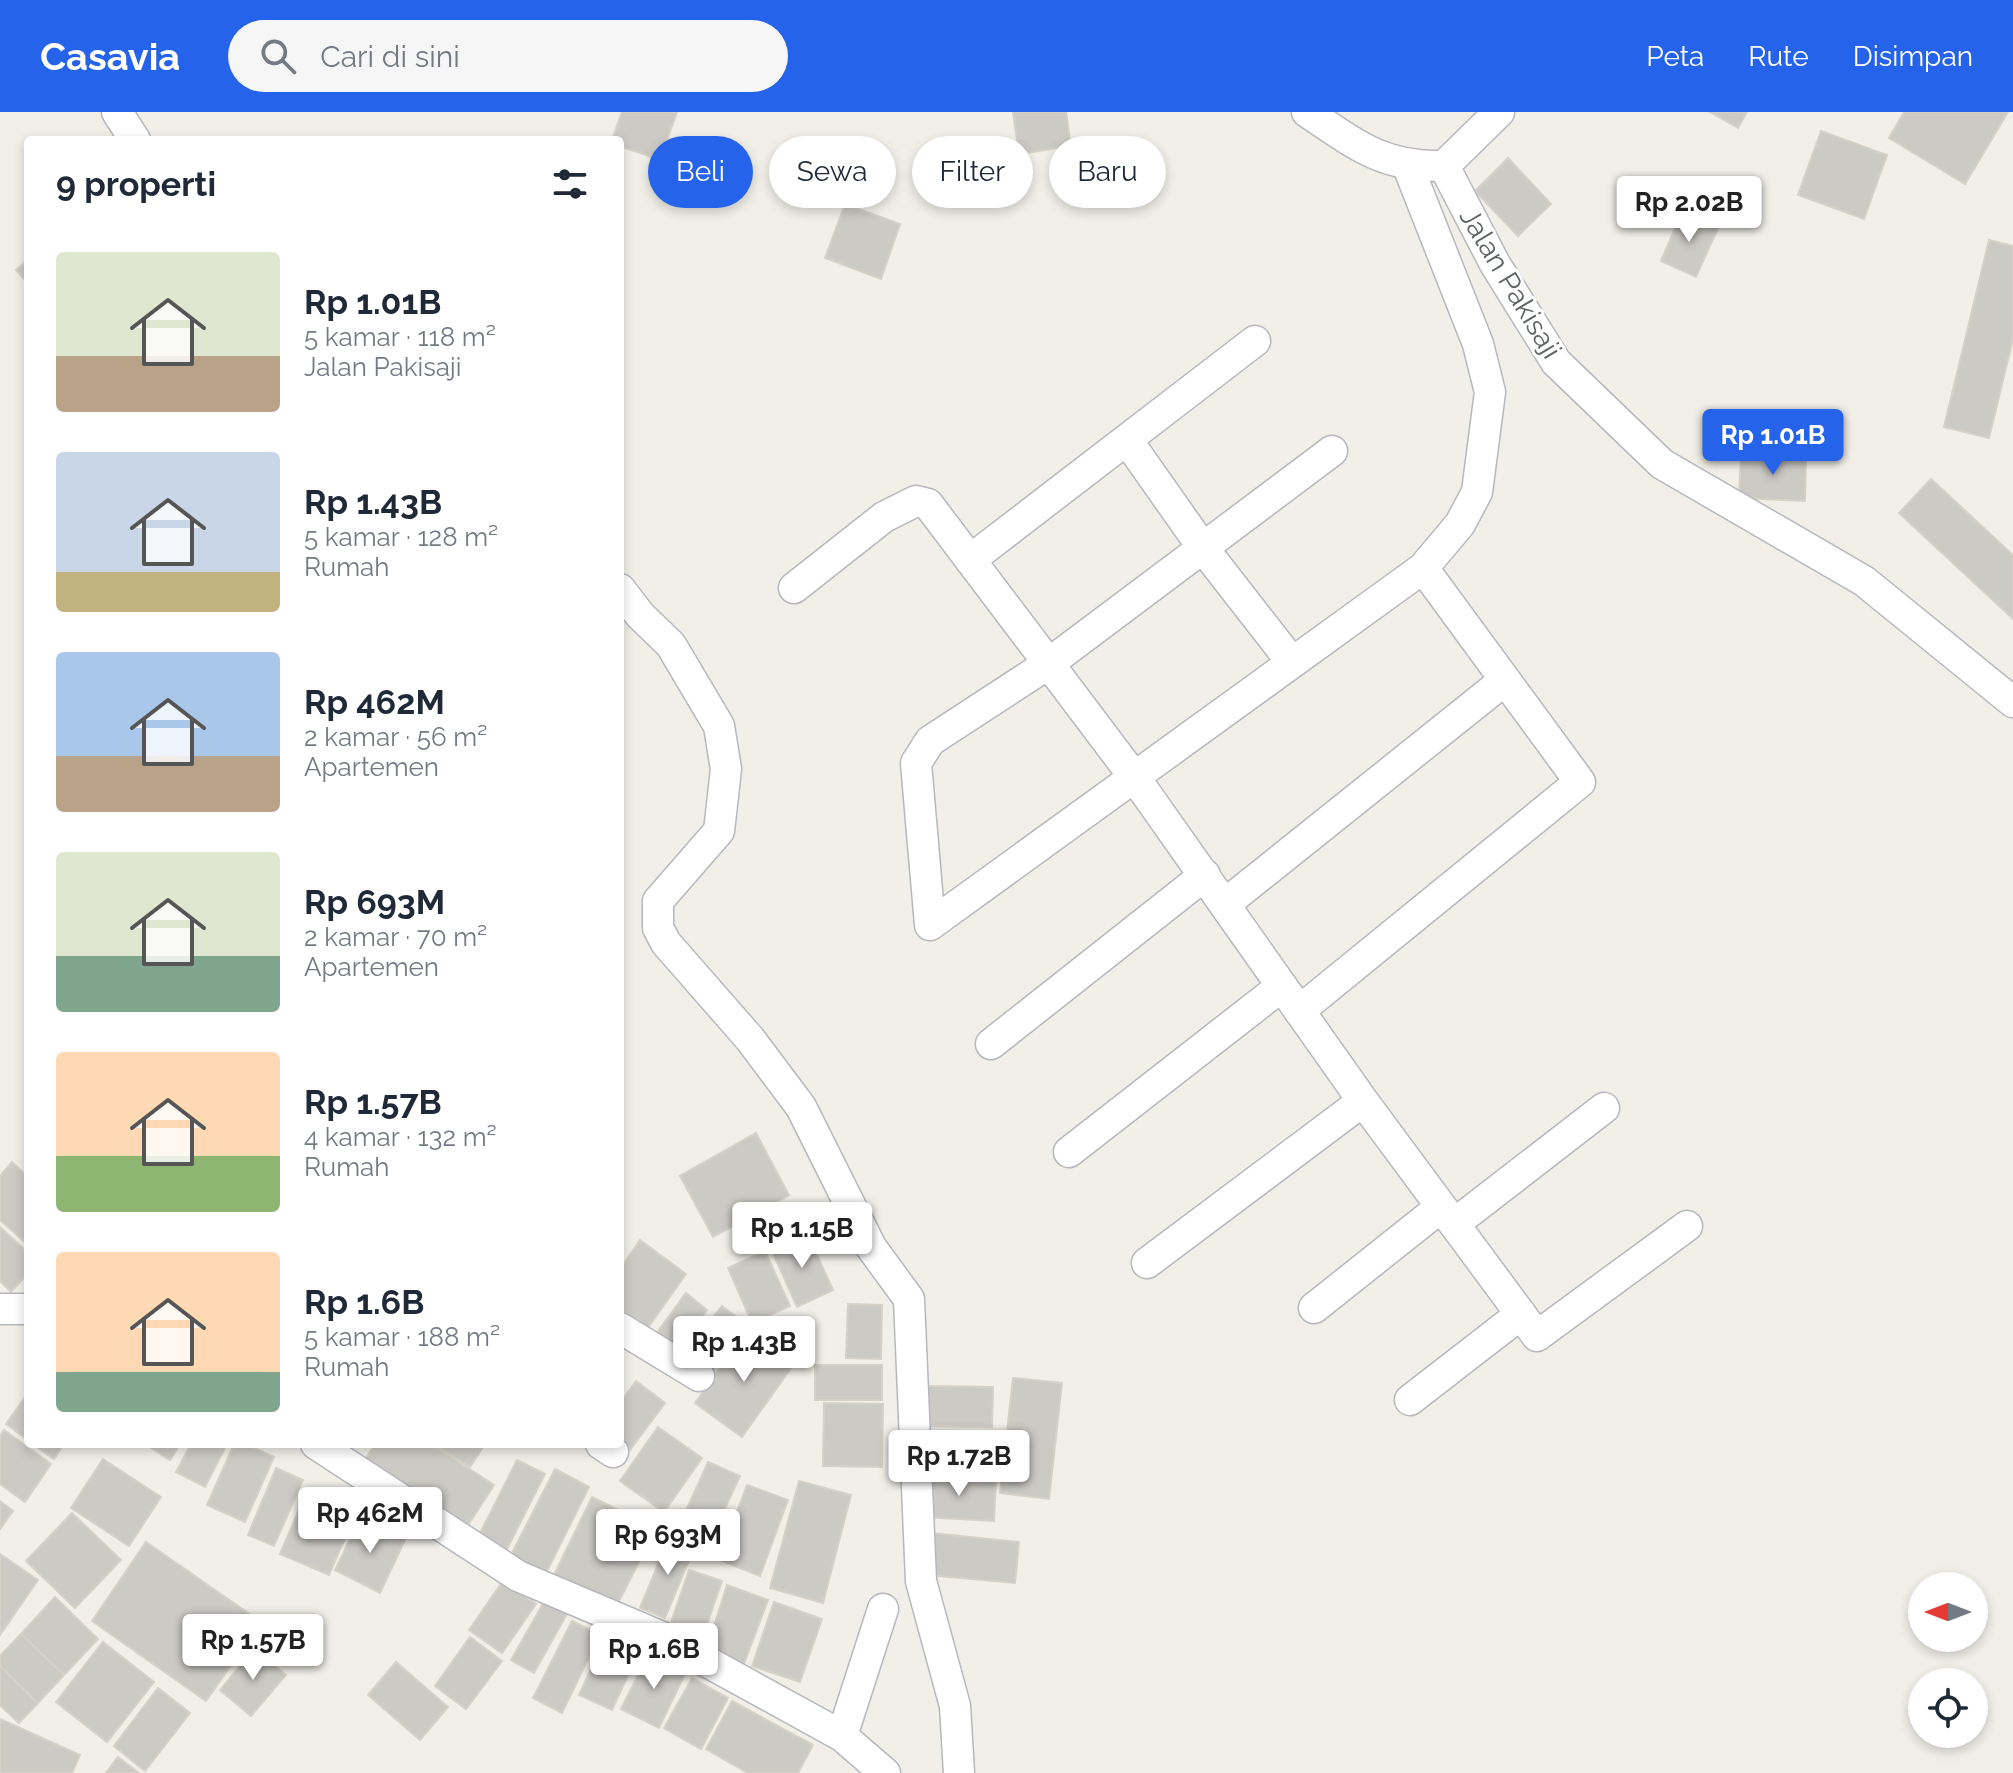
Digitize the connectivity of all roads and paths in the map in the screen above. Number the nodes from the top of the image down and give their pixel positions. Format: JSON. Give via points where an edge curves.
{"nodes":[{"id":1,"x":117,"y":112,"type":"edge"},
{"id":2,"x":1307,"y":112,"type":"edge"},
{"id":3,"x":1499,"y":112,"type":"edge"},
{"id":4,"x":132,"y":136,"type":"edge"},
{"id":5,"x":1407,"y":164,"type":"junction"},
{"id":6,"x":1444,"y":166,"type":"junction"},
{"id":7,"x":1255,"y":341,"type":"dead end"},
{"id":8,"x":1127,"y":440,"type":"junction"},
{"id":9,"x":1332,"y":451,"type":"dead end"},
{"id":10,"x":1203,"y":548,"type":"junction"},
{"id":11,"x":970,"y":560,"type":"junction"},
{"id":12,"x":1423,"y":568,"type":"junction"},
{"id":13,"x":794,"y":588,"type":"dead end"},
{"id":14,"x":624,"y":594,"type":"edge"},
{"id":15,"x":1291,"y":661,"type":"junction"},
{"id":16,"x":1048,"y":664,"type":"junction"},
{"id":17,"x":1505,"y":680,"type":"junction"},
{"id":18,"x":2013,"y":702,"type":"edge"},
{"id":19,"x":1135,"y":778,"type":"junction"},
{"id":20,"x":1205,"y":875,"type":"junction"},
{"id":21,"x":1225,"y":904,"type":"junction"},
{"id":22,"x":1282,"y":986,"type":"junction"},
{"id":23,"x":1299,"y":1011,"type":"junction"},
{"id":24,"x":991,"y":1044,"type":"dead end"},
{"id":25,"x":1363,"y":1101,"type":"junction"},
{"id":26,"x":1604,"y":1108,"type":"dead end"},
{"id":27,"x":1069,"y":1152,"type":"dead end"},
{"id":28,"x":1448,"y":1215,"type":"junction"},
{"id":29,"x":1687,"y":1226,"type":"dead end"},
{"id":30,"x":1147,"y":1263,"type":"dead end"},
{"id":31,"x":1314,"y":1308,"type":"dead end"},
{"id":32,"x":0,"y":1309,"type":"edge"},
{"id":33,"x":24,"y":1309,"type":"edge"},
{"id":34,"x":1521,"y":1314,"type":"junction"},
{"id":35,"x":624,"y":1330,"type":"edge"},
{"id":36,"x":699,"y":1376,"type":"dead end"},
{"id":37,"x":1410,"y":1400,"type":"dead end"},
{"id":38,"x":322,"y":1448,"type":"edge"},
{"id":39,"x":883,"y":1609,"type":"dead end"},
{"id":40,"x":842,"y":1736,"type":"junction"},
{"id":41,"x":882,"y":1772,"type":"edge"},
{"id":42,"x":959,"y":1773,"type":"edge"}],
"edges":[{"from":1,"to":4,"type":"street"},
{"from":2,"to":5,"type":"street","via":[[1375,157]]},
{"from":3,"to":6,"type":"street"},
{"from":5,"to":6,"type":"street"},
{"from":5,"to":12,"type":"street","via":[[1478,344],[1490,392],[1477,492],[1460,524]]},
{"from":6,"to":18,"type":"street","name":"Jalan Pakisaji","via":[[1495,264],[1556,362],[1662,464],[1864,581]]},
{"from":7,"to":8,"type":"street"},
{"from":8,"to":10,"type":"street"},
{"from":8,"to":11,"type":"street"},
{"from":9,"to":10,"type":"street"},
{"from":10,"to":15,"type":"street"},
{"from":10,"to":16,"type":"street"},
{"from":11,"to":13,"type":"street","via":[[928,504],[916,501],[884,517]]},
{"from":11,"to":16,"type":"street"},
{"from":12,"to":15,"type":"street"},
{"from":12,"to":17,"type":"street"},
{"from":14,"to":42,"type":"street","via":[[671,645],[719,726],[726,769],[719,831],[658,901],[658,928],[801,1107],[871,1247],[909,1299],[921,1581],[955,1706]]},
{"from":15,"to":19,"type":"street"},
{"from":16,"to":19,"type":"street"},
{"from":16,"to":19,"type":"street","via":[[930,741],[916,763],[930,925]]},
{"from":17,"to":21,"type":"street"},
{"from":17,"to":23,"type":"street","via":[[1580,782]]},
{"from":19,"to":20,"type":"street"},
{"from":20,"to":21,"type":"street"},
{"from":20,"to":24,"type":"street"},
{"from":21,"to":22,"type":"street"},
{"from":22,"to":23,"type":"street"},
{"from":22,"to":27,"type":"street"},
{"from":23,"to":25,"type":"street"},
{"from":25,"to":28,"type":"street"},
{"from":25,"to":30,"type":"street"},
{"from":26,"to":28,"type":"street"},
{"from":28,"to":31,"type":"street"},
{"from":28,"to":34,"type":"street"},
{"from":29,"to":34,"type":"street","via":[[1537,1336]]},
{"from":32,"to":33,"type":"street"},
{"from":34,"to":37,"type":"street"},
{"from":35,"to":36,"type":"street"},
{"from":38,"to":40,"type":"street","via":[[518,1576],[662,1637]]},
{"from":39,"to":40,"type":"street"},
{"from":40,"to":41,"type":"street"}]}
